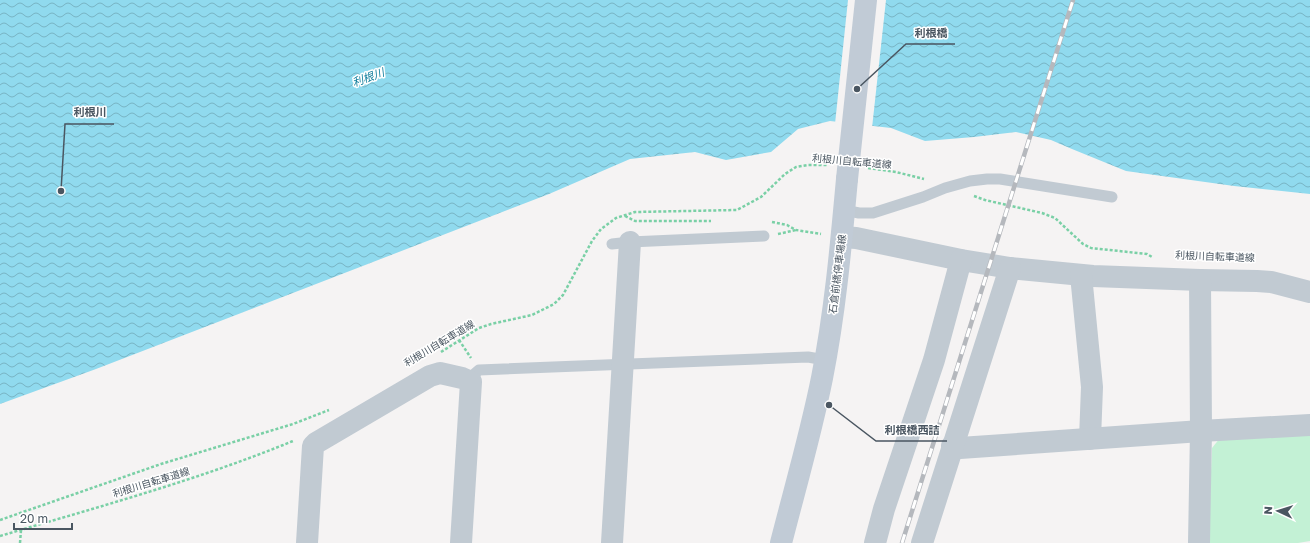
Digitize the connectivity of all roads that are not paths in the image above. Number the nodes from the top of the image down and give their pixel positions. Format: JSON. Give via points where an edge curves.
{"nodes":[{"id":1,"x":866,"y":0,"type":"edge"},
{"id":2,"x":1112,"y":197,"type":"dead end"},
{"id":3,"x":844,"y":210,"type":"junction"},
{"id":4,"x":764,"y":236,"type":"dead end"},
{"id":5,"x":842,"y":237,"type":"junction"},
{"id":6,"x":621,"y":243,"type":"joint"},
{"id":7,"x":961,"y":260,"type":"junction"},
{"id":8,"x":1010,"y":268,"type":"junction"},
{"id":9,"x":1081,"y":275,"type":"junction"},
{"id":10,"x":1200,"y":280,"type":"junction"},
{"id":11,"x":1310,"y":292,"type":"edge"},
{"id":12,"x":825,"y":360,"type":"junction"},
{"id":13,"x":624,"y":365,"type":"junction"},
{"id":14,"x":472,"y":372,"type":"junction"},
{"id":15,"x":1310,"y":425,"type":"edge"},
{"id":16,"x":1201,"y":431,"type":"junction"},
{"id":17,"x":1090,"y":439,"type":"junction"},
{"id":18,"x":952,"y":446,"type":"junction"},
{"id":19,"x":307,"y":543,"type":"edge"},
{"id":20,"x":461,"y":543,"type":"edge"},
{"id":21,"x":612,"y":543,"type":"edge"},
{"id":22,"x":781,"y":543,"type":"edge"},
{"id":23,"x":874,"y":543,"type":"edge"},
{"id":24,"x":922,"y":543,"type":"edge"},
{"id":25,"x":1198,"y":543,"type":"edge"}],
"edges":[{"from":1,"to":3,"type":"main road","name":"石倉前橋停車場線","bridge":true,"via":[[856,174]]},
{"from":2,"to":3,"type":"lane","via":[[987,179],[945,188],[873,214]]},
{"from":3,"to":5,"type":"main road","name":"石倉前橋停車場線"},
{"from":4,"to":6,"type":"lane"},
{"from":5,"to":7,"type":"street"},
{"from":5,"to":12,"type":"main road","name":"石倉前橋停車場線"},
{"from":6,"to":13,"type":"street"},
{"from":7,"to":8,"type":"street"},
{"from":7,"to":23,"type":"street","via":[[934,360]]},
{"from":8,"to":9,"type":"street"},
{"from":8,"to":18,"type":"street"},
{"from":9,"to":10,"type":"street"},
{"from":9,"to":17,"type":"street","via":[[1092,387]]},
{"from":10,"to":11,"type":"street","via":[[1271,282]]},
{"from":10,"to":16,"type":"street"},
{"from":12,"to":13,"type":"lane","via":[[808,356]]},
{"from":12,"to":22,"type":"main road","name":"石倉前橋停車場線"},
{"from":13,"to":14,"type":"lane","via":[[479,370],[472,376]]},
{"from":13,"to":21,"type":"street"},
{"from":14,"to":19,"type":"street","via":[[462,378],[440,374],[430,376],[313,446]]},
{"from":14,"to":20,"type":"street"},
{"from":15,"to":16,"type":"street"},
{"from":16,"to":17,"type":"street"},
{"from":16,"to":25,"type":"street"},
{"from":17,"to":18,"type":"street","via":[[960,448]]},
{"from":18,"to":24,"type":"street"}]}
